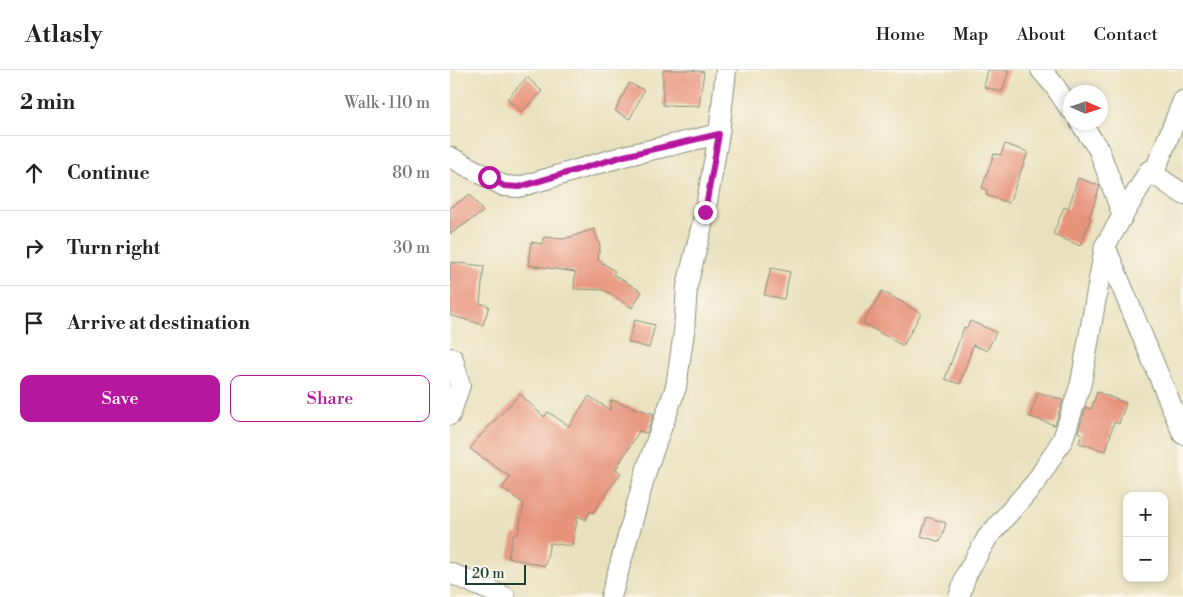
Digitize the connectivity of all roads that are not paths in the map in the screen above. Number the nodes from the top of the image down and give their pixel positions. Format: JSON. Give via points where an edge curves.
{"nodes":[{"id":1,"x":726,"y":70,"type":"edge"},
{"id":2,"x":1040,"y":70,"type":"edge"},
{"id":3,"x":1063,"y":98,"type":"edge"},
{"id":4,"x":1183,"y":100,"type":"edge"},
{"id":5,"x":1085,"y":130,"type":"edge"},
{"id":6,"x":719,"y":134,"type":"junction"},
{"id":7,"x":450,"y":157,"type":"edge"},
{"id":8,"x":1149,"y":171,"type":"junction"},
{"id":9,"x":1183,"y":194,"type":"edge"},
{"id":10,"x":1123,"y":216,"type":"junction"},
{"id":11,"x":1106,"y":246,"type":"junction"},
{"id":12,"x":450,"y":358,"type":"edge"},
{"id":13,"x":450,"y":415,"type":"edge"},
{"id":14,"x":1183,"y":434,"type":"edge"},
{"id":15,"x":450,"y":574,"type":"edge"},
{"id":16,"x":505,"y":597,"type":"edge"},
{"id":17,"x":611,"y":597,"type":"edge"},
{"id":18,"x":959,"y":597,"type":"edge"}],
"edges":[{"from":1,"to":6,"type":"street"},
{"from":2,"to":3,"type":"street"},
{"from":4,"to":8,"type":"street","via":[[1155,170]]},
{"from":5,"to":10,"type":"street","via":[[1099,150]]},
{"from":6,"to":7,"type":"street","via":[[624,156],[519,187],[504,186]]},
{"from":6,"to":17,"type":"street","via":[[687,286],[676,386],[648,464]]},
{"from":8,"to":9,"type":"street"},
{"from":8,"to":10,"type":"street"},
{"from":10,"to":11,"type":"street"},
{"from":11,"to":14,"type":"street"},
{"from":11,"to":18,"type":"street","via":[[1081,383],[1063,438],[1036,482],[988,538],[966,575]]},
{"from":12,"to":13,"type":"street","via":[[460,385]]},
{"from":15,"to":16,"type":"street"}]}
